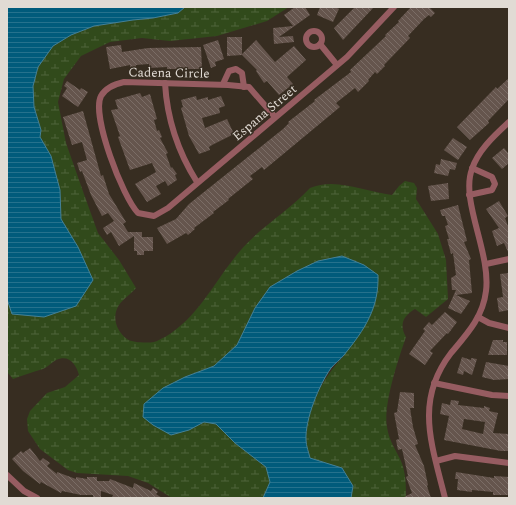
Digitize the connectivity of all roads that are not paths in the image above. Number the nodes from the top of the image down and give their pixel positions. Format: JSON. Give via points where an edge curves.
{"nodes":[{"id":1,"x":391,"y":8,"type":"edge"},
{"id":2,"x":320,"y":44,"type":"dead end"},
{"id":3,"x":337,"y":65,"type":"junction"},
{"id":4,"x":165,"y":83,"type":"junction"},
{"id":5,"x":223,"y":84,"type":"junction"},
{"id":6,"x":244,"y":86,"type":"junction"},
{"id":7,"x":275,"y":117,"type":"junction"},
{"id":8,"x":509,"y":122,"type":"edge"},
{"id":9,"x":472,"y":168,"type":"junction"},
{"id":10,"x":197,"y":182,"type":"junction"},
{"id":11,"x":470,"y":195,"type":"junction"},
{"id":12,"x":138,"y":213,"type":"joint"},
{"id":13,"x":509,"y":259,"type":"edge"},
{"id":14,"x":486,"y":264,"type":"junction"},
{"id":15,"x":478,"y":317,"type":"junction"},
{"id":16,"x":509,"y":328,"type":"edge"},
{"id":17,"x":434,"y":383,"type":"junction"},
{"id":18,"x":509,"y":396,"type":"edge"},
{"id":19,"x":436,"y":460,"type":"junction"},
{"id":20,"x":509,"y":463,"type":"edge"},
{"id":21,"x":7,"y":475,"type":"edge"},
{"id":22,"x":37,"y":498,"type":"edge"},
{"id":23,"x":445,"y":498,"type":"edge"}],
"edges":[{"from":1,"to":3,"type":"street","name":"Espana Street"},
{"from":2,"to":3,"type":"street"},
{"from":3,"to":7,"type":"street","name":"Espana Street"},
{"from":4,"to":5,"type":"street","name":"Cadena Circle"},
{"from":4,"to":10,"type":"street","via":[[168,112],[175,134]]},
{"from":4,"to":12,"type":"street","name":"Cadena Circle","via":[[115,84],[101,95],[99,104],[104,134],[120,181],[129,202]]},
{"from":5,"to":6,"type":"street","name":"Cadena Circle"},
{"from":5,"to":6,"type":"street","name":"Cadena Circle","via":[[229,71],[236,69],[242,73]]},
{"from":6,"to":7,"type":"street","name":"Cadena Circle","via":[[254,91]]},
{"from":7,"to":10,"type":"street","name":"Espana Street"},
{"from":8,"to":9,"type":"street","via":[[481,152]]},
{"from":9,"to":11,"type":"street","via":[[468,186]]},
{"from":9,"to":11,"type":"street","via":[[492,177],[495,184],[492,190]]},
{"from":10,"to":12,"type":"street","name":"Espana Street","via":[[160,213],[148,216]]},
{"from":11,"to":14,"type":"street"},
{"from":13,"to":14,"type":"street"},
{"from":14,"to":15,"type":"street","via":[[486,291]]},
{"from":15,"to":16,"type":"street","via":[[489,324]]},
{"from":15,"to":17,"type":"street","via":[[445,361]]},
{"from":17,"to":18,"type":"street"},
{"from":17,"to":19,"type":"street","via":[[428,412]]},
{"from":19,"to":20,"type":"street","via":[[455,456]]},
{"from":19,"to":23,"type":"street"},
{"from":21,"to":22,"type":"street"}]}
